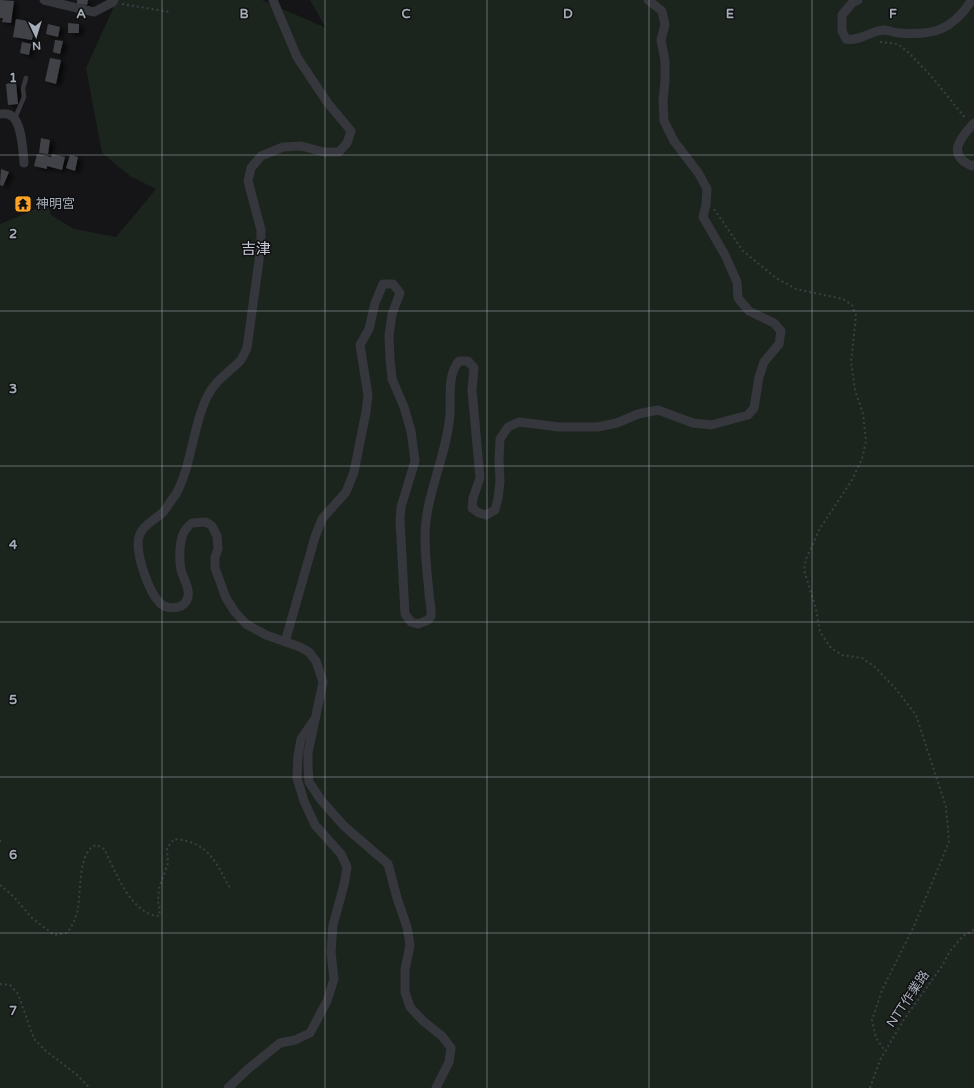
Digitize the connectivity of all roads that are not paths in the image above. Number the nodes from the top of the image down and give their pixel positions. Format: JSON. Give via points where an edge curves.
{"nodes":[{"id":1,"x":44,"y":0,"type":"edge"},
{"id":2,"x":273,"y":0,"type":"edge"},
{"id":3,"x":648,"y":0,"type":"edge"},
{"id":4,"x":858,"y":0,"type":"edge"},
{"id":5,"x":972,"y":0,"type":"edge"},
{"id":6,"x":113,"y":1,"type":"edge"},
{"id":7,"x":26,"y":78,"type":"dead end"},
{"id":8,"x":0,"y":114,"type":"edge"},
{"id":9,"x":15,"y":118,"type":"junction"},
{"id":10,"x":973,"y":124,"type":"edge"},
{"id":11,"x":24,"y":163,"type":"dead end"},
{"id":12,"x":974,"y":165,"type":"edge"},
{"id":13,"x":285,"y":642,"type":"junction"},
{"id":14,"x":316,"y":715,"type":"junction"},
{"id":15,"x":228,"y":1088,"type":"edge"},
{"id":16,"x":436,"y":1088,"type":"edge"}],
"edges":[{"from":1,"to":6,"type":"street","via":[[94,12]]},
{"from":2,"to":13,"type":"street","via":[[297,57],[327,102],[351,131],[347,143],[339,152],[324,152],[301,146],[282,147],[261,156],[251,168],[248,181],[261,230],[261,246],[247,348],[241,360],[214,384],[206,398],[185,476],[164,512],[140,534],[138,548],[156,599],[163,606],[179,607],[188,597],[180,561],[184,531],[192,523],[206,522],[212,526],[217,536],[215,568],[229,603],[246,624]]},
{"from":3,"to":13,"type":"street","via":[[662,12],[665,25],[661,40],[665,68],[664,121],[707,189],[703,217],[737,282],[738,298],[749,311],[774,323],[781,332],[779,344],[764,362],[754,408],[748,415],[711,425],[693,424],[658,410],[597,427],[559,427],[519,422],[508,427],[500,439],[498,498],[495,510],[486,515],[472,508],[472,498],[480,478],[472,390],[474,368],[468,361],[458,361],[451,382],[446,440],[426,520],[431,616],[418,624],[411,622],[405,614],[400,520],[415,461],[411,431],[392,379],[390,360],[389,336],[392,314],[400,293],[393,284],[383,284],[369,329],[360,345],[368,395],[354,472],[346,492],[322,519]]},
{"from":4,"to":5,"type":"street","via":[[842,15],[842,31],[846,39],[854,41],[872,32],[885,30],[898,33],[933,32],[947,27],[963,14]]},
{"from":7,"to":9,"type":"lane","via":[[24,97]]},
{"from":8,"to":9,"type":"street","via":[[9,114]]},
{"from":9,"to":11,"type":"street","via":[[21,137]]},
{"from":10,"to":12,"type":"street","via":[[959,142],[957,152],[964,163]]},
{"from":13,"to":14,"type":"street","via":[[310,652],[316,660],[323,682]]},
{"from":14,"to":15,"type":"street","via":[[301,739],[297,778],[315,825],[341,854],[347,867],[333,925],[331,952],[334,979],[327,1001],[310,1033],[280,1043],[248,1068]]},
{"from":14,"to":16,"type":"street","via":[[308,753],[310,782],[321,800],[344,826],[388,864],[410,945],[405,970],[405,992],[410,1007],[442,1036],[450,1048],[449,1062]]}]}
